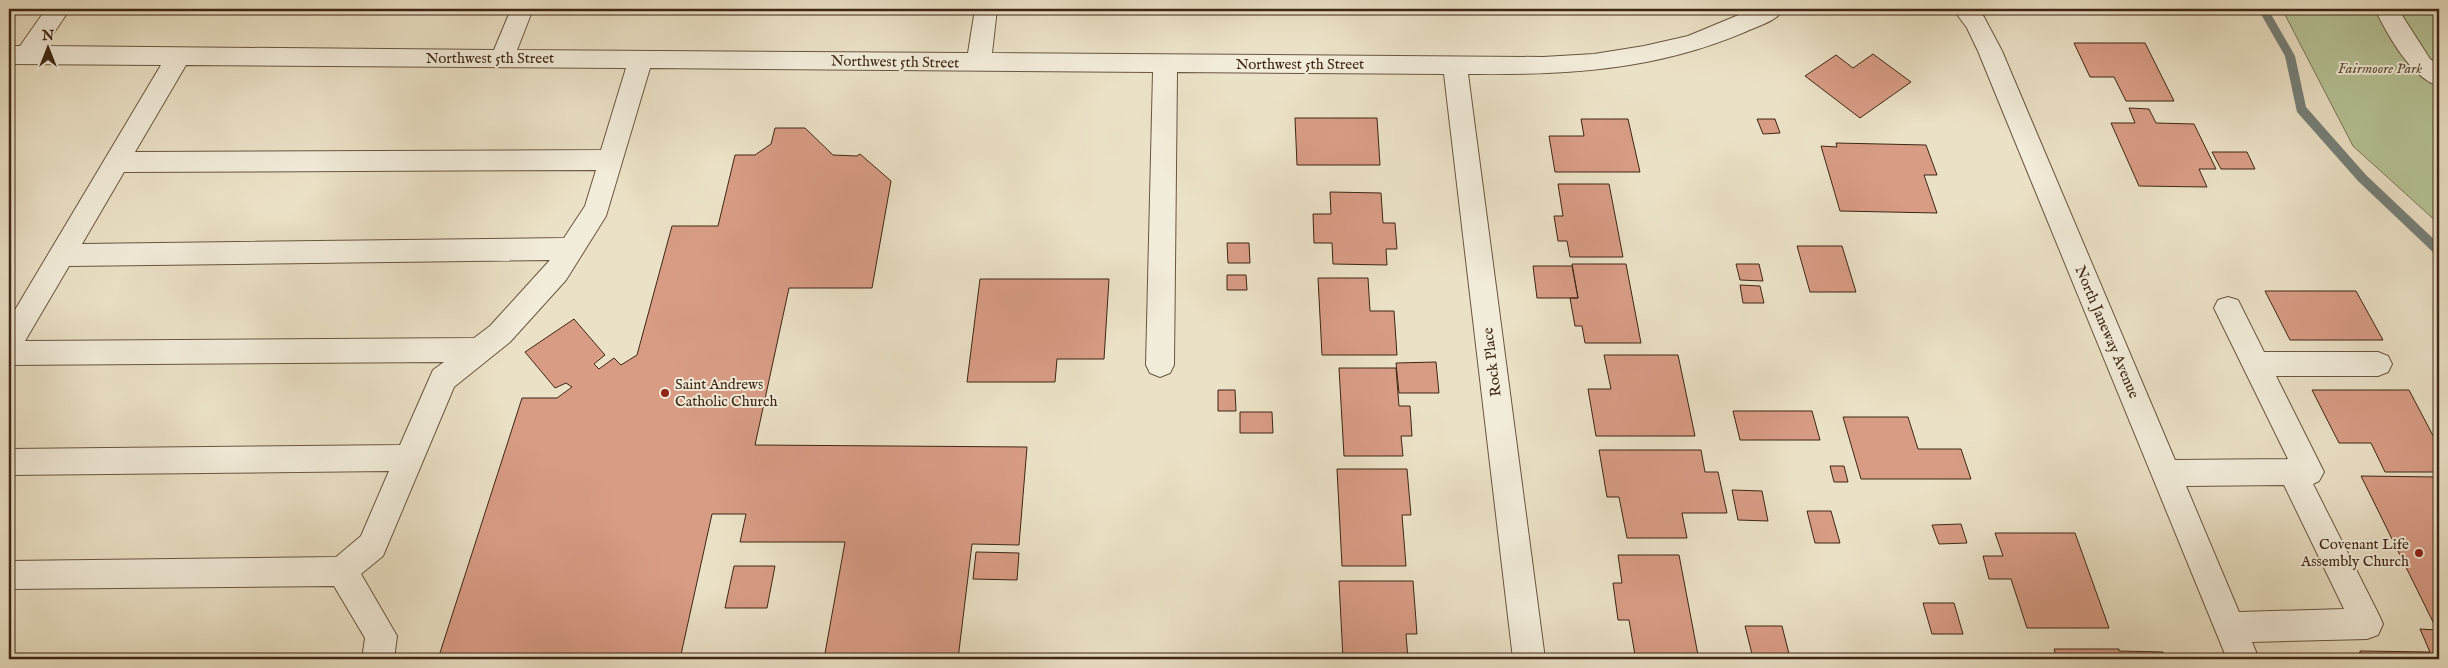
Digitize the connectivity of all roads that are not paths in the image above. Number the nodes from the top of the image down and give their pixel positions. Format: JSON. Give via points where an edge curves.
{"nodes":[{"id":1,"x":58,"y":9,"type":"edge"},
{"id":2,"x":522,"y":9,"type":"edge"},
{"id":3,"x":986,"y":9,"type":"edge"},
{"id":4,"x":1772,"y":9,"type":"edge"},
{"id":5,"x":1964,"y":9,"type":"edge"},
{"id":6,"x":2386,"y":9,"type":"edge"},
{"id":7,"x":18,"y":55,"type":"edge"},
{"id":8,"x":179,"y":56,"type":"junction"},
{"id":9,"x":502,"y":58,"type":"junction"},
{"id":10,"x":640,"y":60,"type":"junction"},
{"id":11,"x":979,"y":63,"type":"junction"},
{"id":12,"x":1165,"y":64,"type":"junction"},
{"id":13,"x":1455,"y":65,"type":"junction"},
{"id":14,"x":2439,"y":77,"type":"edge"},
{"id":15,"x":611,"y":160,"type":"junction"},
{"id":16,"x":116,"y":162,"type":"junction"},
{"id":17,"x":573,"y":249,"type":"junction"},
{"id":18,"x":61,"y":255,"type":"junction"},
{"id":19,"x":2228,"y":308,"type":"dead end"},
{"id":20,"x":9,"y":344,"type":"edge"},
{"id":21,"x":480,"y":350,"type":"junction"},
{"id":22,"x":9,"y":353,"type":"edge"},
{"id":23,"x":2256,"y":364,"type":"junction"},
{"id":24,"x":2378,"y":364,"type":"dead end"},
{"id":25,"x":1160,"y":365,"type":"dead end"},
{"id":26,"x":410,"y":458,"type":"junction"},
{"id":27,"x":9,"y":462,"type":"edge"},
{"id":28,"x":2292,"y":472,"type":"junction"},
{"id":29,"x":2165,"y":473,"type":"junction"},
{"id":30,"x":342,"y":571,"type":"junction"},
{"id":31,"x":9,"y":575,"type":"edge"},
{"id":32,"x":2229,"y":627,"type":"junction"},
{"id":33,"x":378,"y":659,"type":"edge"},
{"id":34,"x":1529,"y":659,"type":"edge"},
{"id":35,"x":2243,"y":659,"type":"edge"}],
"edges":[{"from":1,"to":7,"type":"street"},
{"from":2,"to":9,"type":"street"},
{"from":3,"to":11,"type":"street"},
{"from":4,"to":13,"type":"street","name":"Northwest 5th Street","via":[[1720,33],[1620,60],[1543,66]]},
{"from":5,"to":29,"type":"street","name":"North Janeway Avenue","via":[[1976,23],[1990,51]]},
{"from":6,"to":14,"type":"street","via":[[2422,65]]},
{"from":7,"to":8,"type":"street","name":"Northwest 5th Street"},
{"from":8,"to":9,"type":"street","name":"Northwest 5th Street"},
{"from":8,"to":16,"type":"street"},
{"from":9,"to":10,"type":"street","name":"Northwest 5th Street"},
{"from":10,"to":11,"type":"street","name":"Northwest 5th Street"},
{"from":10,"to":15,"type":"street"},
{"from":11,"to":12,"type":"street","name":"Northwest 5th Street"},
{"from":12,"to":13,"type":"street","name":"Northwest 5th Street"},
{"from":12,"to":25,"type":"street"},
{"from":13,"to":34,"type":"street","name":"Rock Place"},
{"from":15,"to":16,"type":"street"},
{"from":15,"to":17,"type":"street","via":[[597,210]]},
{"from":16,"to":18,"type":"street"},
{"from":17,"to":18,"type":"street"},
{"from":17,"to":21,"type":"street","via":[[557,272],[500,334]]},
{"from":18,"to":20,"type":"street"},
{"from":19,"to":23,"type":"street"},
{"from":21,"to":22,"type":"street"},
{"from":21,"to":26,"type":"street","via":[[444,379]]},
{"from":23,"to":24,"type":"street"},
{"from":23,"to":28,"type":"street","via":[[2309,472]]},
{"from":26,"to":27,"type":"street"},
{"from":26,"to":30,"type":"street","via":[[372,546]]},
{"from":28,"to":29,"type":"street"},
{"from":28,"to":32,"type":"street","via":[[2367,624]]},
{"from":29,"to":32,"type":"street","name":"North Janeway Avenue"},
{"from":30,"to":31,"type":"street"},
{"from":30,"to":33,"type":"street","via":[[381,636]]},
{"from":32,"to":35,"type":"street","name":"North Janeway Avenue"}]}
